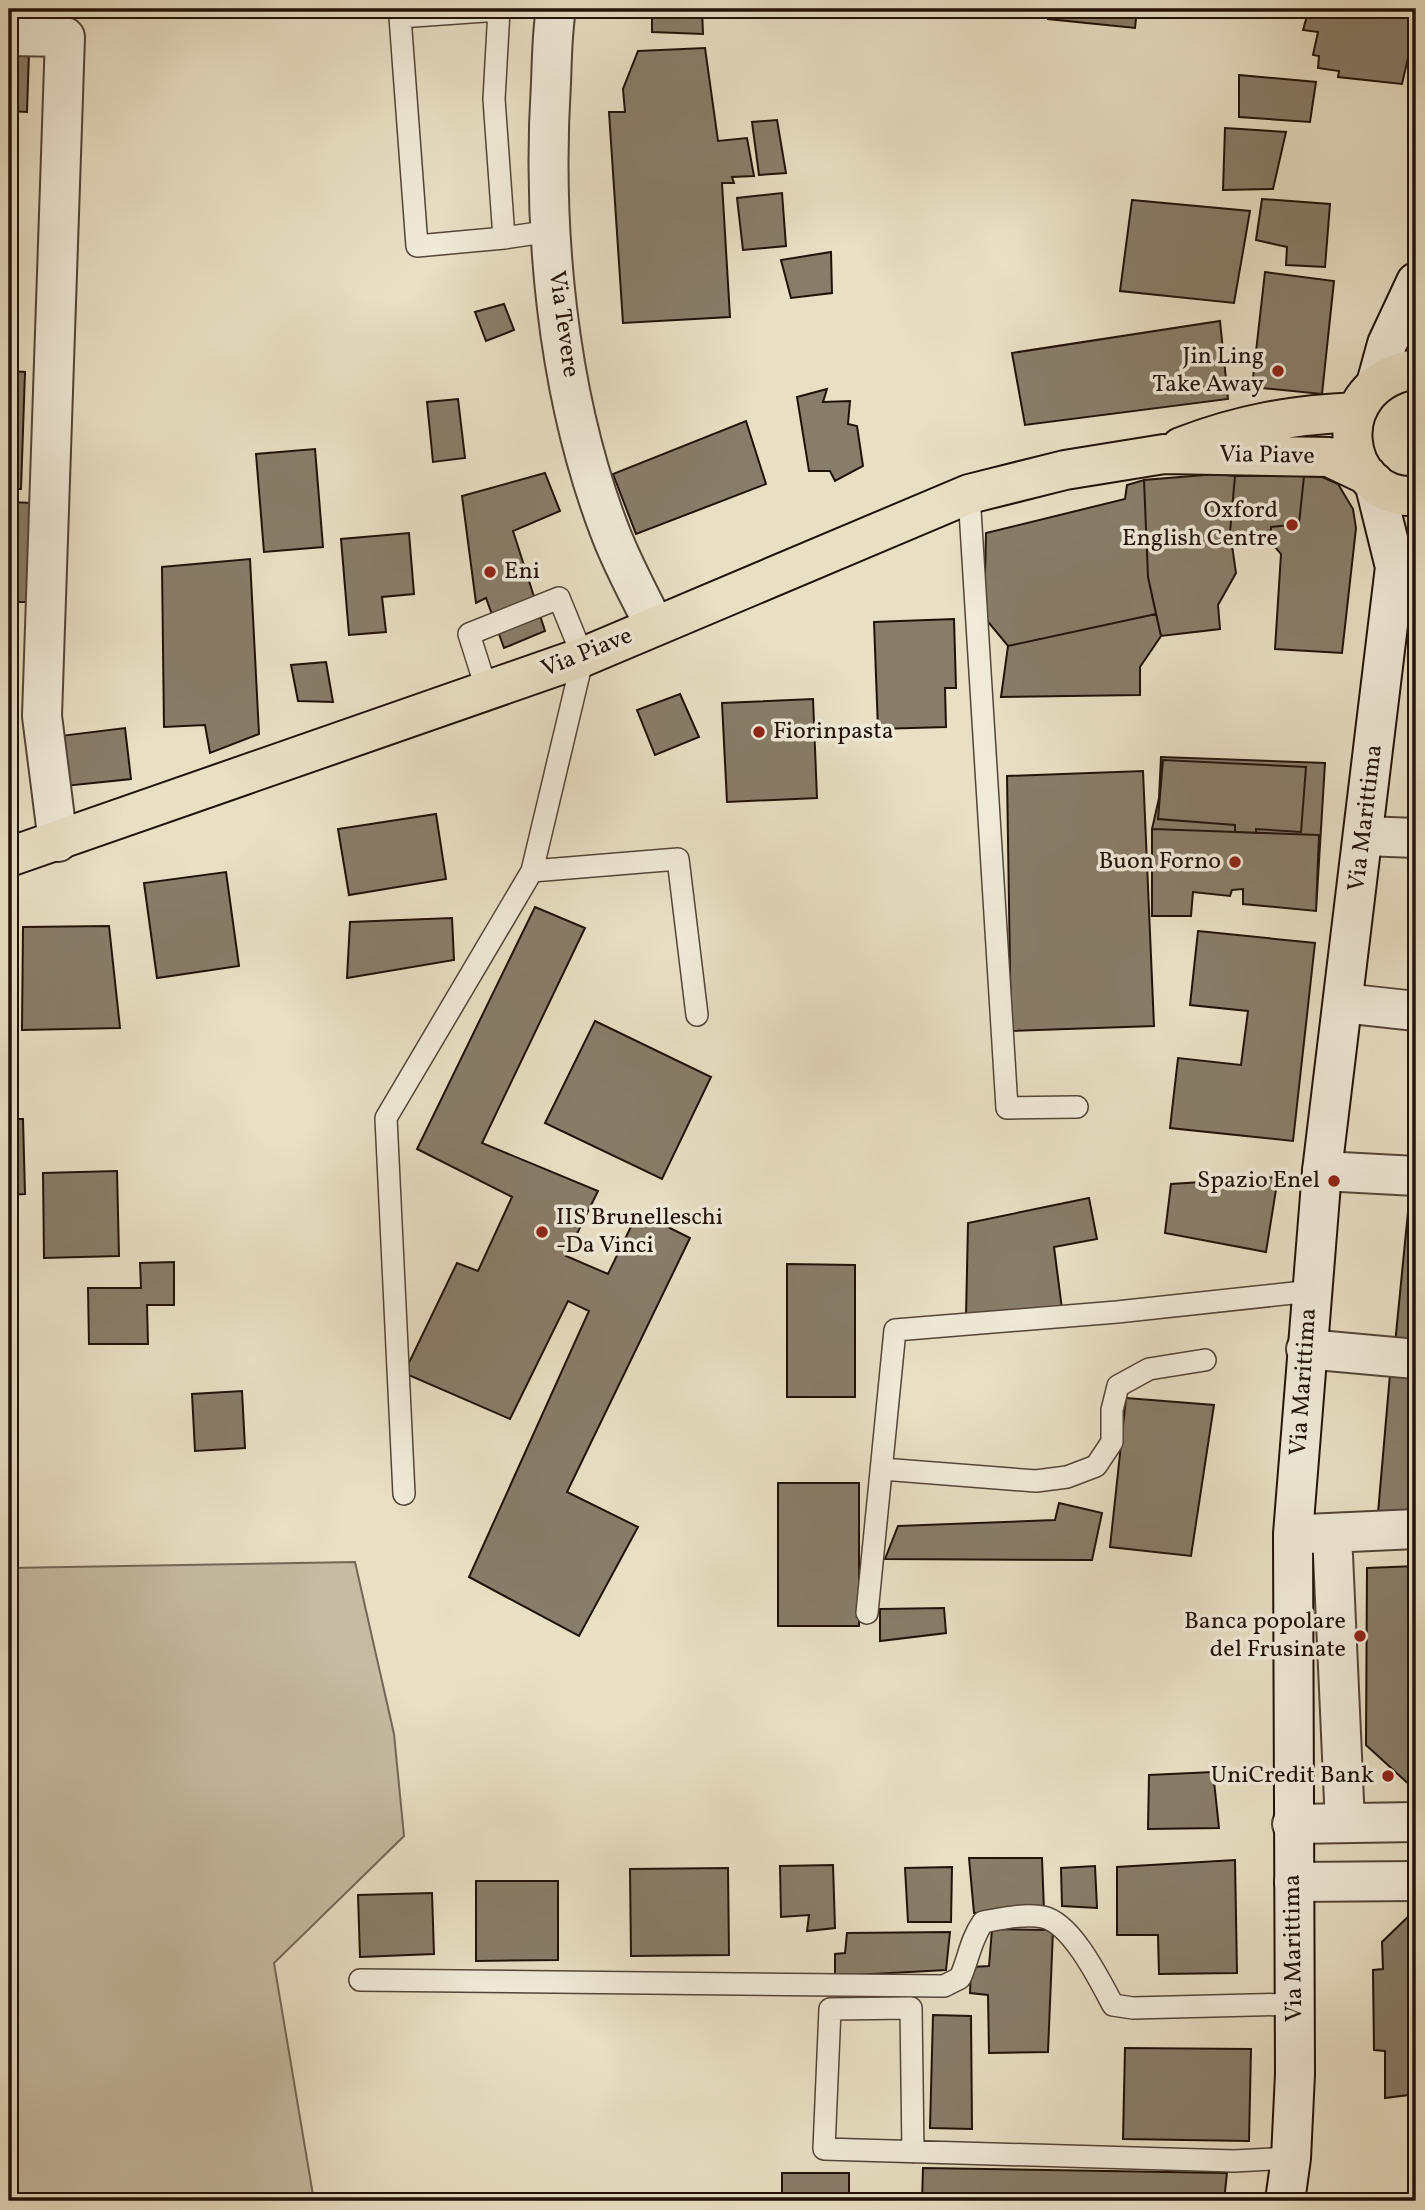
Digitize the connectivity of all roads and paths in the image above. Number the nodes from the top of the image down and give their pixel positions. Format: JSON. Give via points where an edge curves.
{"nodes":[{"id":1,"x":556,"y":9,"type":"edge"},
{"id":2,"x":9,"y":36,"type":"edge"},
{"id":3,"x":551,"y":231,"type":"junction"},
{"id":4,"x":504,"y":239,"type":"junction"},
{"id":5,"x":1416,"y":282,"type":"edge"},
{"id":6,"x":1416,"y":369,"type":"edge"},
{"id":7,"x":1366,"y":398,"type":"junction"},
{"id":8,"x":1164,"y":454,"type":"junction"},
{"id":9,"x":1371,"y":478,"type":"junction"},
{"id":10,"x":969,"y":494,"type":"junction"},
{"id":11,"x":1416,"y":496,"type":"edge"},
{"id":12,"x":1416,"y":529,"type":"edge"},
{"id":13,"x":1395,"y":567,"type":"junction"},
{"id":14,"x":654,"y":625,"type":"junction"},
{"id":15,"x":583,"y":657,"type":"junction"},
{"id":16,"x":487,"y":691,"type":"junction"},
{"id":17,"x":1364,"y":836,"type":"junction"},
{"id":18,"x":1416,"y":838,"type":"edge"},
{"id":19,"x":58,"y":842,"type":"junction"},
{"id":20,"x":9,"y":857,"type":"edge"},
{"id":21,"x":532,"y":871,"type":"junction"},
{"id":22,"x":1343,"y":1003,"type":"junction"},
{"id":23,"x":1416,"y":1011,"type":"edge"},
{"id":24,"x":697,"y":1015,"type":"dead end"},
{"id":25,"x":1077,"y":1107,"type":"dead end"},
{"id":26,"x":1322,"y":1171,"type":"junction"},
{"id":27,"x":1416,"y":1176,"type":"edge"},
{"id":28,"x":1311,"y":1291,"type":"junction"},
{"id":29,"x":1306,"y":1349,"type":"junction"},
{"id":30,"x":1416,"y":1359,"type":"edge"},
{"id":31,"x":1205,"y":1360,"type":"dead end"},
{"id":32,"x":882,"y":1469,"type":"junction"},
{"id":33,"x":404,"y":1494,"type":"dead end"},
{"id":34,"x":1332,"y":1533,"type":"junction"},
{"id":35,"x":1293,"y":1534,"type":"junction"},
{"id":36,"x":1406,"y":1534,"type":"edge"},
{"id":37,"x":867,"y":1613,"type":"dead end"},
{"id":38,"x":1416,"y":1822,"type":"edge"},
{"id":39,"x":1345,"y":1823,"type":"junction"},
{"id":40,"x":1292,"y":1824,"type":"junction"},
{"id":41,"x":1416,"y":1881,"type":"edge"},
{"id":42,"x":1294,"y":1882,"type":"junction"},
{"id":43,"x":360,"y":1980,"type":"dead end"},
{"id":44,"x":1296,"y":2004,"type":"junction"},
{"id":45,"x":913,"y":2152,"type":"junction"},
{"id":46,"x":1291,"y":2158,"type":"junction"},
{"id":47,"x":1285,"y":2201,"type":"edge"}],
"edges":[{"from":1,"to":3,"type":"street","name":"Via Tevere","via":[[547,155]]},
{"from":2,"to":19,"type":"street","via":[[65,37],[42,716]]},
{"from":3,"to":4,"type":"lane"},
{"from":3,"to":14,"type":"street","name":"Via Tevere","via":[[565,360],[583,445],[609,530]]},
{"from":4,"to":4,"type":"lane","via":[[418,246],[400,17],[499,10],[494,99]]},
{"from":5,"to":7,"type":"street"},
{"from":6,"to":7,"type":"main road","via":[[1395,373]]},
{"from":7,"to":8,"type":"main road","name":"Via Piave","via":[[1314,414],[1228,428]]},
{"from":7,"to":9,"type":"main road","via":[[1353,445]]},
{"from":8,"to":9,"type":"main road","name":"Via Piave","via":[[1329,457]]},
{"from":8,"to":10,"type":"main road","name":"Via Piave","via":[[1065,470]]},
{"from":9,"to":11,"type":"main road","name":"Via Piave","via":[[1390,492]]},
{"from":9,"to":13,"type":"street","name":"Via Marittima"},
{"from":10,"to":14,"type":"main road","name":"Via Piave"},
{"from":10,"to":25,"type":"lane","via":[[1007,1108]]},
{"from":12,"to":13,"type":"street","name":"Via Marittima"},
{"from":13,"to":17,"type":"street","name":"Via Marittima"},
{"from":14,"to":15,"type":"main road","name":"Via Piave"},
{"from":15,"to":16,"type":"main road","name":"Via Piave"},
{"from":15,"to":16,"type":"lane","via":[[559,598],[469,634]]},
{"from":15,"to":21,"type":"lane"},
{"from":16,"to":19,"type":"main road","name":"Via Piave"},
{"from":17,"to":18,"type":"street"},
{"from":17,"to":22,"type":"street","name":"Via Marittima"},
{"from":19,"to":20,"type":"main road","name":"Via Piave"},
{"from":21,"to":24,"type":"lane","via":[[678,859]]},
{"from":21,"to":33,"type":"lane","via":[[387,1118]]},
{"from":22,"to":23,"type":"street"},
{"from":22,"to":26,"type":"street","name":"Via Marittima"},
{"from":26,"to":27,"type":"street"},
{"from":26,"to":28,"type":"street","name":"Via Marittima"},
{"from":28,"to":29,"type":"street","name":"Via Marittima"},
{"from":28,"to":32,"type":"lane","via":[[895,1330]]},
{"from":29,"to":30,"type":"street"},
{"from":29,"to":35,"type":"street","name":"Via Marittima"},
{"from":31,"to":32,"type":"lane","via":[[1149,1369],[1118,1385],[1112,1442],[1096,1466],[1067,1476],[1036,1481]]},
{"from":32,"to":37,"type":"lane"},
{"from":34,"to":35,"type":"street"},
{"from":34,"to":36,"type":"street"},
{"from":34,"to":39,"type":"street"},
{"from":35,"to":40,"type":"street","name":"Via Marittima"},
{"from":38,"to":39,"type":"street"},
{"from":39,"to":40,"type":"street"},
{"from":40,"to":42,"type":"street","name":"Via Marittima"},
{"from":41,"to":42,"type":"street"},
{"from":42,"to":44,"type":"street","name":"Via Marittima"},
{"from":43,"to":44,"type":"lane","via":[[944,1986],[960,1978],[970,1940],[983,1923],[1043,1917],[1060,1926],[1080,1949],[1113,2005]]},
{"from":44,"to":46,"type":"street","name":"Via Marittima"},
{"from":45,"to":45,"type":"lane","via":[[824,2149],[830,2009],[911,2008]]},
{"from":45,"to":46,"type":"lane","via":[[1234,2161]]},
{"from":46,"to":47,"type":"street","name":"Via Marittima"}]}
